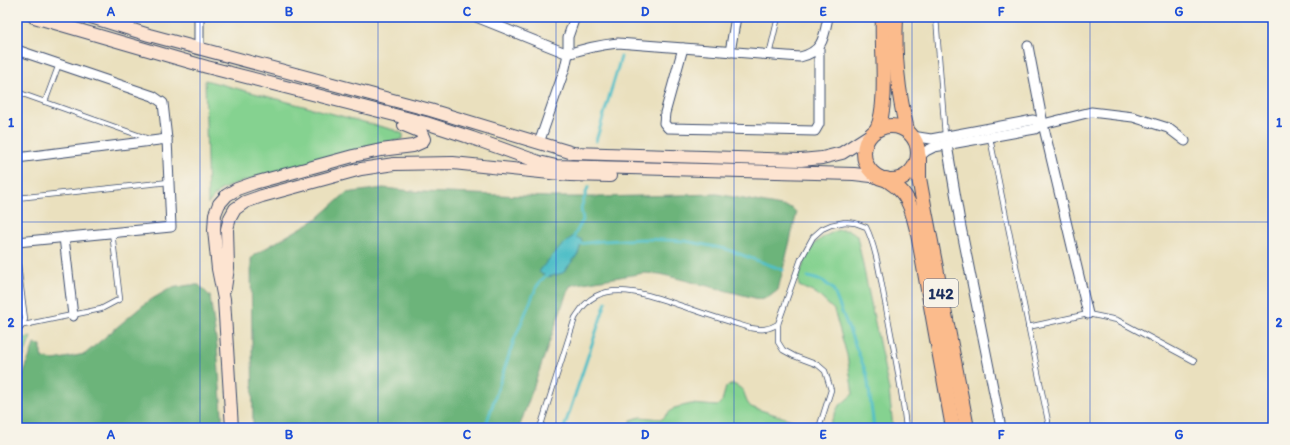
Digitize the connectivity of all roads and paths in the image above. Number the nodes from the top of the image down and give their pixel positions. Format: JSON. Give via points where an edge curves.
{"nodes":[{"id":1,"x":34,"y":17,"type":"edge"},
{"id":2,"x":91,"y":17,"type":"edge"},
{"id":3,"x":198,"y":17,"type":"edge"},
{"id":4,"x":476,"y":17,"type":"edge"},
{"id":5,"x":575,"y":17,"type":"edge"},
{"id":6,"x":736,"y":17,"type":"edge"},
{"id":7,"x":778,"y":17,"type":"edge"},
{"id":8,"x":828,"y":17,"type":"edge"},
{"id":9,"x":883,"y":17,"type":"edge"},
{"id":10,"x":896,"y":17,"type":"edge"},
{"id":11,"x":936,"y":17,"type":"edge"},
{"id":12,"x":820,"y":46,"type":"junction"},
{"id":13,"x":1028,"y":46,"type":"dead end"},
{"id":14,"x":199,"y":48,"type":"junction"},
{"id":15,"x":683,"y":48,"type":"junction"},
{"id":16,"x":17,"y":50,"type":"edge"},
{"id":17,"x":730,"y":52,"type":"junction"},
{"id":18,"x":568,"y":54,"type":"junction"},
{"id":19,"x":769,"y":55,"type":"junction"},
{"id":20,"x":59,"y":64,"type":"junction"},
{"id":21,"x":207,"y":66,"type":"junction"},
{"id":22,"x":17,"y":92,"type":"edge"},
{"id":23,"x":45,"y":102,"type":"junction"},
{"id":24,"x":1043,"y":124,"type":"junction"},
{"id":25,"x":874,"y":132,"type":"junction"},
{"id":26,"x":909,"y":133,"type":"junction"},
{"id":27,"x":990,"y":138,"type":"junction"},
{"id":28,"x":167,"y":139,"type":"junction"},
{"id":29,"x":154,"y":141,"type":"junction"},
{"id":30,"x":946,"y":141,"type":"junction"},
{"id":31,"x":1185,"y":141,"type":"dead end"},
{"id":32,"x":539,"y":143,"type":"junction"},
{"id":33,"x":919,"y":157,"type":"junction"},
{"id":34,"x":17,"y":158,"type":"edge"},
{"id":35,"x":696,"y":170,"type":"junction"},
{"id":36,"x":883,"y":178,"type":"junction"},
{"id":37,"x":169,"y":182,"type":"junction"},
{"id":38,"x":17,"y":198,"type":"edge"},
{"id":39,"x":112,"y":232,"type":"junction"},
{"id":40,"x":64,"y":237,"type":"junction"},
{"id":41,"x":17,"y":242,"type":"edge"},
{"id":42,"x":17,"y":257,"type":"edge"},
{"id":43,"x":19,"y":284,"type":"edge"},
{"id":44,"x":224,"y":299,"type":"junction"},
{"id":45,"x":1088,"y":314,"type":"junction"},
{"id":46,"x":73,"y":316,"type":"junction"},
{"id":47,"x":778,"y":324,"type":"junction"},
{"id":48,"x":18,"y":326,"type":"edge"},
{"id":49,"x":1028,"y":327,"type":"junction"},
{"id":50,"x":1194,"y":361,"type":"dead end"},
{"id":51,"x":232,"y":428,"type":"edge"},
{"id":52,"x":540,"y":428,"type":"edge"},
{"id":53,"x":818,"y":428,"type":"edge"},
{"id":54,"x":906,"y":428,"type":"edge"},
{"id":55,"x":953,"y":428,"type":"edge"},
{"id":56,"x":967,"y":428,"type":"edge"},
{"id":57,"x":1000,"y":428,"type":"edge"},
{"id":58,"x":1045,"y":428,"type":"edge"}],
"edges":[{"from":1,"to":21,"type":"main road"},
{"from":2,"to":14,"type":"main road"},
{"from":3,"to":14,"type":"street"},
{"from":4,"to":18,"type":"street"},
{"from":5,"to":18,"type":"street","via":[[568,37]]},
{"from":6,"to":17,"type":"street"},
{"from":7,"to":19,"type":"lane"},
{"from":8,"to":12,"type":"street"},
{"from":9,"to":25,"type":"main road","number":"142","via":[[884,90],[882,111]]},
{"from":10,"to":26,"type":"main road","number":"142","via":[[899,91]]},
{"from":11,"to":30,"type":"lane"},
{"from":12,"to":15,"type":"street","via":[[819,124],[815,131],[668,128],[664,123],[665,113]]},
{"from":12,"to":19,"type":"street","via":[[808,55],[800,57]]},
{"from":13,"to":24,"type":"street"},
{"from":14,"to":32,"type":"main road","via":[[430,110]]},
{"from":15,"to":17,"type":"street"},
{"from":15,"to":18,"type":"street","via":[[618,43],[599,45]]},
{"from":16,"to":20,"type":"street"},
{"from":17,"to":19,"type":"street"},
{"from":18,"to":32,"type":"street","via":[[562,80]]},
{"from":20,"to":23,"type":"lane"},
{"from":20,"to":28,"type":"street","via":[[153,96],[163,104]]},
{"from":21,"to":35,"type":"main road","via":[[426,124],[556,166]]},
{"from":21,"to":44,"type":"main road","via":[[284,92],[410,127],[421,132],[424,139],[418,145],[353,156],[254,183],[227,195],[215,214],[214,230]]},
{"from":22,"to":23,"type":"lane"},
{"from":23,"to":29,"type":"lane"},
{"from":24,"to":27,"type":"street","via":[[1035,129]]},
{"from":24,"to":30,"type":"street","via":[[1033,120]]},
{"from":24,"to":31,"type":"street","via":[[1091,112],[1133,117],[1168,128]]},
{"from":24,"to":45,"type":"street"},
{"from":25,"to":26,"type":"main road","via":[[892,125],[900,126]]},
{"from":25,"to":32,"type":"main road","via":[[842,153],[801,160],[573,153]]},
{"from":25,"to":36,"type":"main road","number":"142","via":[[866,142],[864,158],[870,169]]},
{"from":26,"to":30,"type":"street"},
{"from":26,"to":33,"type":"main road","number":"142","via":[[918,146]]},
{"from":27,"to":30,"type":"street"},
{"from":27,"to":49,"type":"lane"},
{"from":28,"to":29,"type":"street"},
{"from":28,"to":37,"type":"street"},
{"from":29,"to":34,"type":"street"},
{"from":30,"to":33,"type":"street"},
{"from":30,"to":57,"type":"street"},
{"from":33,"to":36,"type":"main road","via":[[911,172],[903,177],[895,180]]},
{"from":33,"to":56,"type":"main road","number":"142","via":[[919,178],[925,212]]},
{"from":35,"to":36,"type":"main road","via":[[854,174]]},
{"from":35,"to":44,"type":"main road","via":[[632,176],[570,175],[423,162],[361,169],[329,177],[262,196],[235,209],[227,229],[228,268]]},
{"from":36,"to":55,"type":"main road","number":"142","via":[[900,190],[912,211]]},
{"from":37,"to":38,"type":"lane"},
{"from":37,"to":39,"type":"street","via":[[171,226]]},
{"from":39,"to":40,"type":"street"},
{"from":39,"to":46,"type":"lane","via":[[120,299],[101,309]]},
{"from":40,"to":41,"type":"street"},
{"from":40,"to":46,"type":"street"},
{"from":42,"to":43,"type":"lane"},
{"from":43,"to":48,"type":"lane","via":[[24,322]]},
{"from":44,"to":51,"type":"main road"},
{"from":45,"to":49,"type":"lane"},
{"from":45,"to":50,"type":"lane","via":[[1117,320]]},
{"from":46,"to":48,"type":"lane"},
{"from":47,"to":52,"type":"lane","via":[[770,329],[750,328],[645,294],[609,292],[596,296],[585,304],[575,318]]},
{"from":47,"to":53,"type":"lane","via":[[778,342],[783,350],[818,365],[825,371],[831,390]]},
{"from":47,"to":54,"type":"lane","via":[[801,259],[813,237],[822,229],[845,222],[866,227],[871,237],[882,289]]},
{"from":49,"to":58,"type":"lane","via":[[1048,421]]}]}
